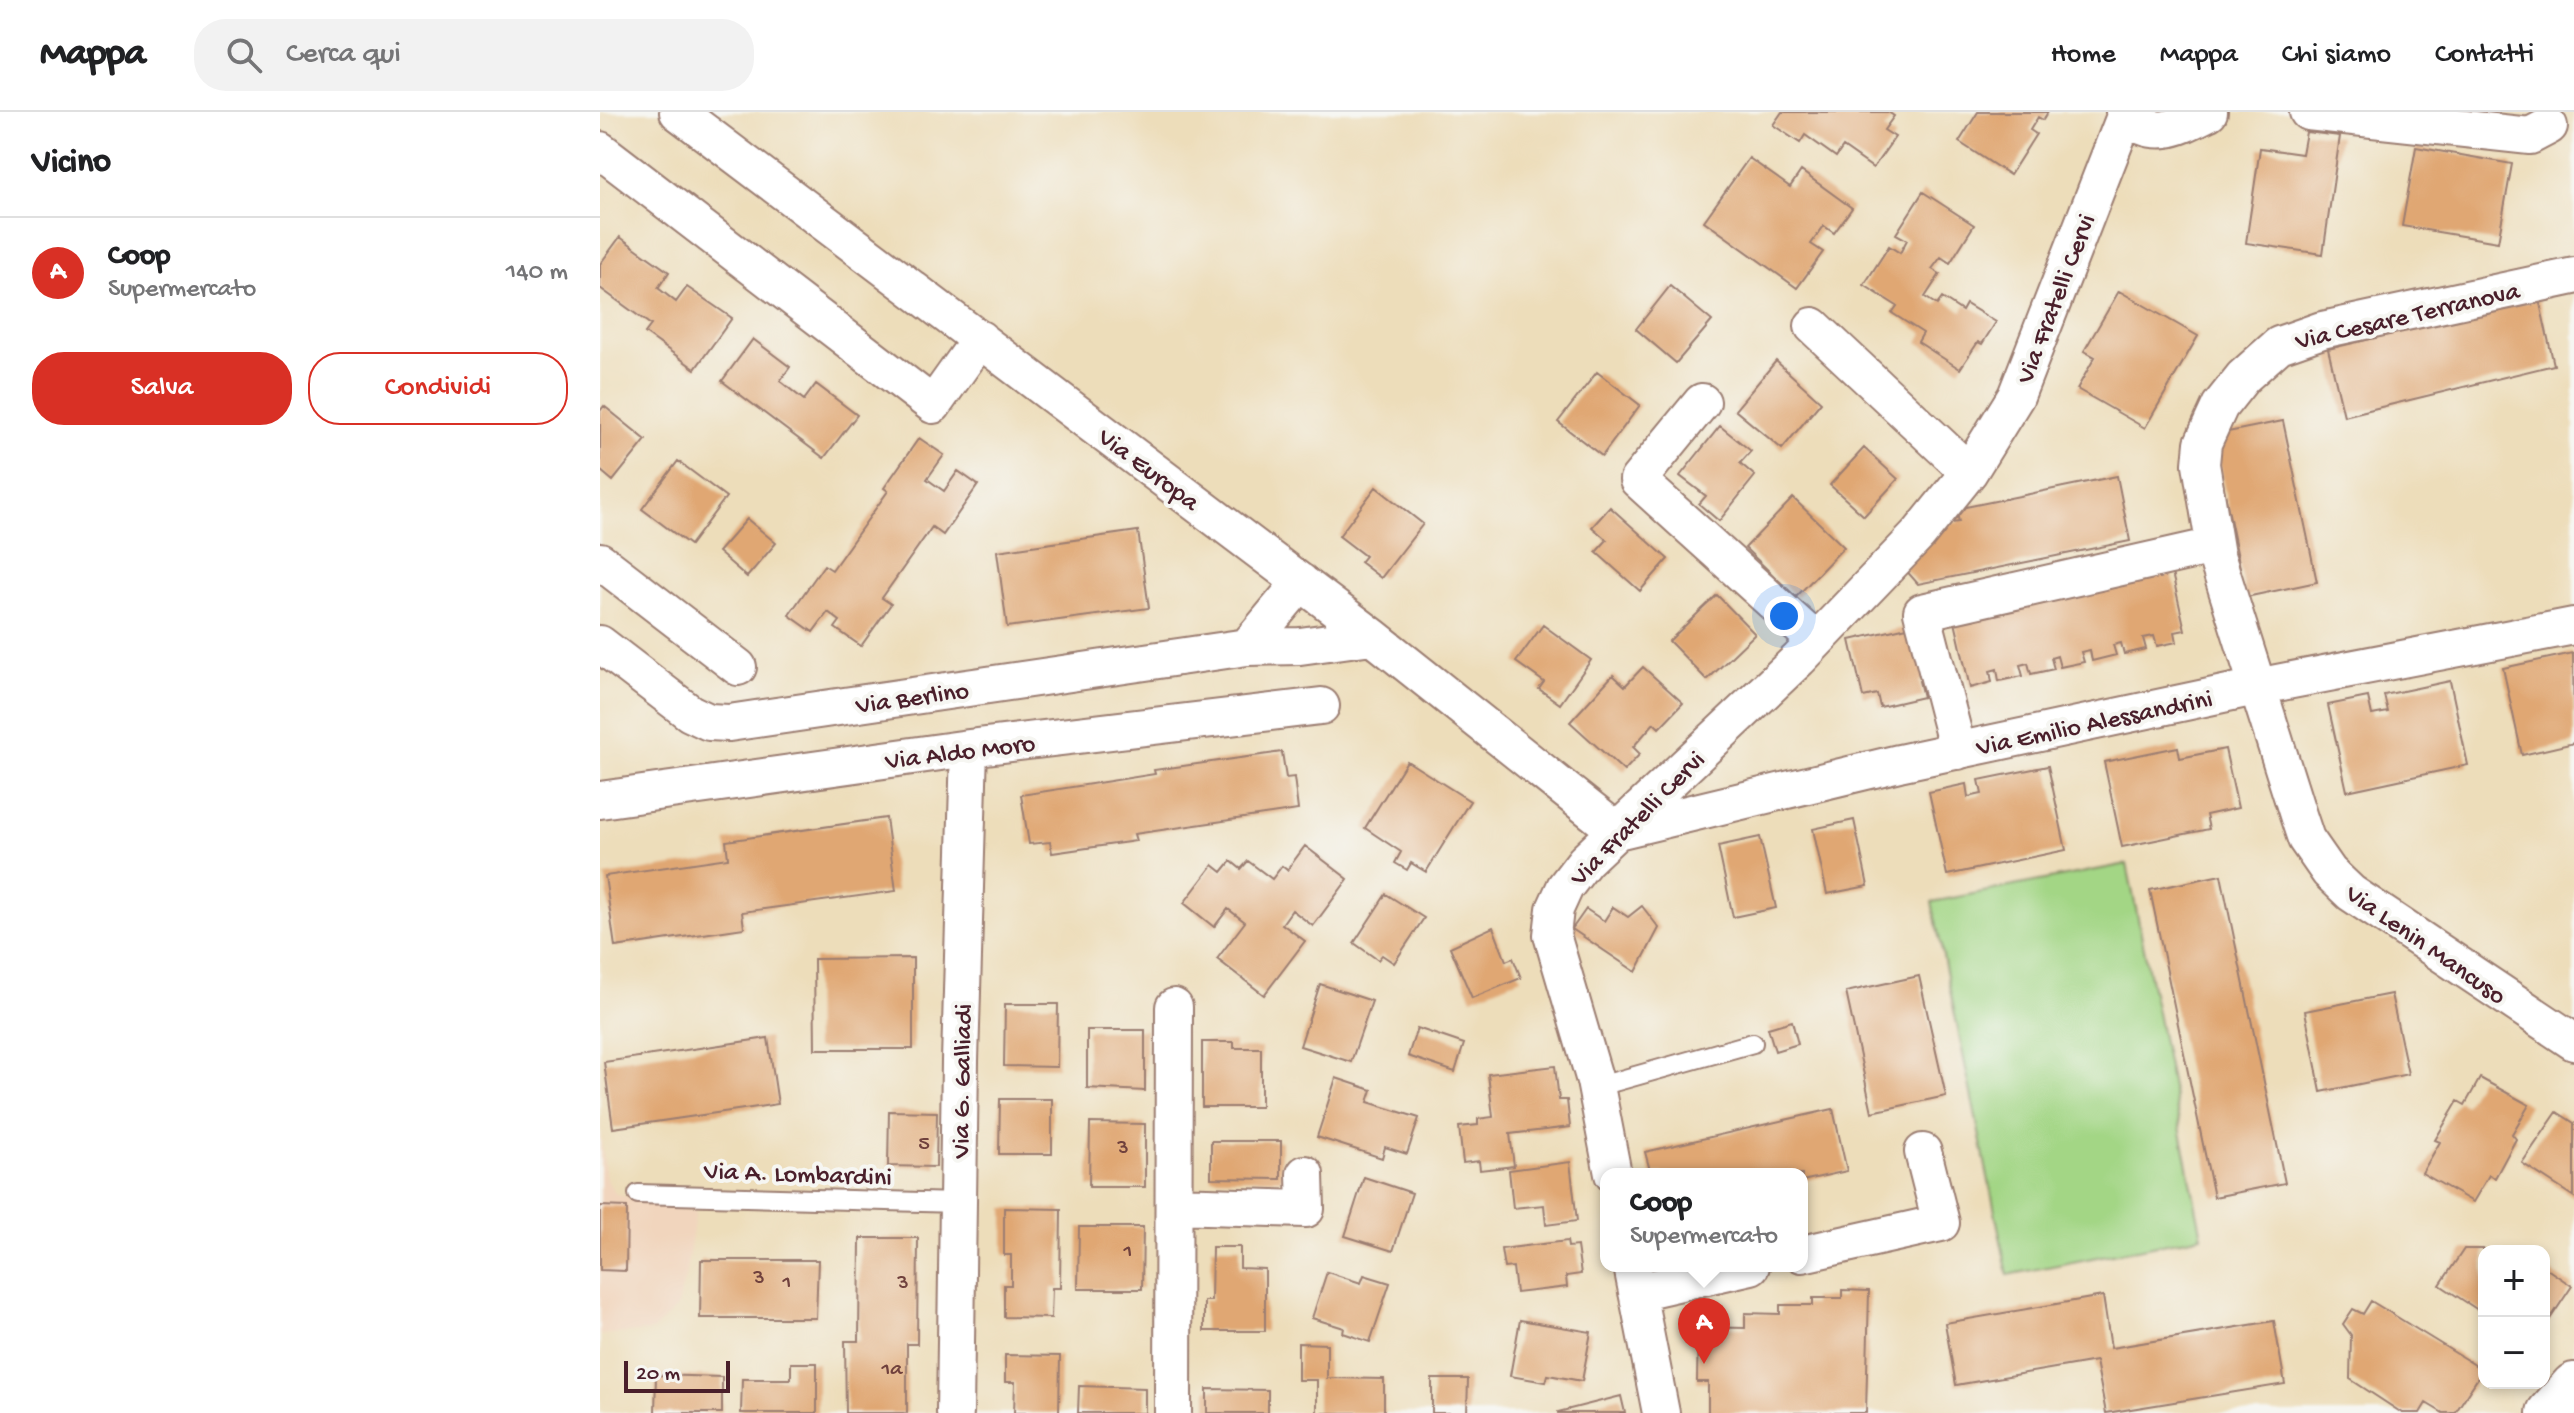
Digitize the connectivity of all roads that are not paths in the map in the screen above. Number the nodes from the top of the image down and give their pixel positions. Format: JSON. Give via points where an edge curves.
{"nodes":[{"id":1,"x":678,"y":112,"type":"edge"},
{"id":2,"x":2209,"y":112,"type":"edge"},
{"id":3,"x":2308,"y":112,"type":"edge"},
{"id":4,"x":2125,"y":114,"type":"edge"},
{"id":5,"x":2549,"y":126,"type":"dead end"},
{"id":6,"x":600,"y":150,"type":"edge"},
{"id":7,"x":2574,"y":276,"type":"edge"},
{"id":8,"x":1813,"y":326,"type":"dead end"},
{"id":9,"x":980,"y":339,"type":"junction"},
{"id":10,"x":1702,"y":402,"type":"dead end"},
{"id":11,"x":1969,"y":472,"type":"junction"},
{"id":12,"x":2214,"y":546,"type":"junction"},
{"id":13,"x":600,"y":561,"type":"edge"},
{"id":14,"x":1301,"y":582,"type":"junction"},
{"id":15,"x":2574,"y":626,"type":"edge"},
{"id":16,"x":1372,"y":636,"type":"junction"},
{"id":17,"x":1816,"y":641,"type":"junction"},
{"id":18,"x":600,"y":644,"type":"edge"},
{"id":19,"x":1247,"y":647,"type":"junction"},
{"id":20,"x":738,"y":667,"type":"dead end"},
{"id":21,"x":2256,"y":687,"type":"junction"},
{"id":22,"x":1321,"y":706,"type":"dead end"},
{"id":23,"x":969,"y":748,"type":"junction"},
{"id":24,"x":1958,"y":751,"type":"junction"},
{"id":25,"x":600,"y":800,"type":"edge"},
{"id":26,"x":1617,"y":831,"type":"junction"},
{"id":27,"x":1174,"y":1007,"type":"dead end"},
{"id":28,"x":2574,"y":1042,"type":"edge"},
{"id":29,"x":1753,"y":1043,"type":"dead end"},
{"id":30,"x":1596,"y":1087,"type":"junction"},
{"id":31,"x":1923,"y":1152,"type":"dead end"},
{"id":32,"x":1612,"y":1168,"type":"edge"},
{"id":33,"x":1305,"y":1174,"type":"dead end"},
{"id":34,"x":638,"y":1194,"type":"dead end"},
{"id":35,"x":957,"y":1203,"type":"junction"},
{"id":36,"x":1174,"y":1205,"type":"junction"},
{"id":37,"x":1808,"y":1253,"type":"edge"},
{"id":38,"x":1697,"y":1272,"type":"edge"},
{"id":39,"x":1634,"y":1279,"type":"edge"},
{"id":40,"x":2574,"y":1385,"type":"edge"},
{"id":41,"x":955,"y":1413,"type":"edge"},
{"id":42,"x":1173,"y":1413,"type":"edge"},
{"id":43,"x":1661,"y":1413,"type":"edge"},
{"id":44,"x":2549,"y":1413,"type":"edge"}],
"edges":[{"from":1,"to":9,"type":"street","name":"Via Europa"},
{"from":2,"to":4,"type":"street","name":"Via Fratelli Cervi","via":[[2155,131],[2138,126]]},
{"from":3,"to":5,"type":"street","via":[[2530,136]]},
{"from":4,"to":11,"type":"street","name":"Via Fratelli Cervi","via":[[2016,396]]},
{"from":6,"to":9,"type":"street","via":[[933,405]]},
{"from":7,"to":12,"type":"street","name":"Via Cesare Terranova","via":[[2322,330],[2279,345],[2220,406],[2203,443],[2201,464]]},
{"from":8,"to":11,"type":"street"},
{"from":9,"to":14,"type":"street","name":"Via Europa"},
{"from":10,"to":17,"type":"street","via":[[1638,480]]},
{"from":11,"to":17,"type":"street","name":"Via Fratelli Cervi","via":[[1919,534]]},
{"from":12,"to":21,"type":"street","name":"Via Cesare Terranova"},
{"from":12,"to":24,"type":"street","via":[[1922,612]]},
{"from":13,"to":20,"type":"street"},
{"from":14,"to":16,"type":"street","name":"Via Europa"},
{"from":14,"to":19,"type":"street"},
{"from":15,"to":21,"type":"street","name":"Via Emilio Alessandrini"},
{"from":16,"to":19,"type":"street","name":"Via Berlino"},
{"from":16,"to":26,"type":"street","name":"Via Europa"},
{"from":17,"to":26,"type":"street","name":"Via Fratelli Cervi"},
{"from":18,"to":19,"type":"street","name":"Via Berlino","via":[[690,713],[729,723]]},
{"from":21,"to":24,"type":"street","name":"Via Emilio Alessandrini"},
{"from":21,"to":28,"type":"street","name":"Via Lenin Mancuso","via":[[2306,839],[2329,872],[2351,893]]},
{"from":22,"to":23,"type":"street","name":"Via Aldo Moro"},
{"from":23,"to":25,"type":"street","name":"Via Aldo Moro"},
{"from":23,"to":35,"type":"street","name":"Via G. Galliadi"},
{"from":24,"to":26,"type":"street","name":"Via Emilio Alessandrini"},
{"from":26,"to":30,"type":"street","name":"Via Fratelli Cervi","via":[[1565,887],[1552,935]]},
{"from":27,"to":36,"type":"street"},
{"from":29,"to":30,"type":"lane"},
{"from":30,"to":32,"type":"street","name":"Via Fratelli Cervi"},
{"from":31,"to":37,"type":"street","via":[[1941,1223]]},
{"from":33,"to":36,"type":"street","via":[[1306,1209]]},
{"from":34,"to":35,"type":"lane","name":"Via A. Lombardini"},
{"from":35,"to":41,"type":"street","name":"Via G. Galliadi"},
{"from":36,"to":42,"type":"street"},
{"from":38,"to":39,"type":"street"},
{"from":39,"to":43,"type":"street"},
{"from":40,"to":44,"type":"street"}]}
